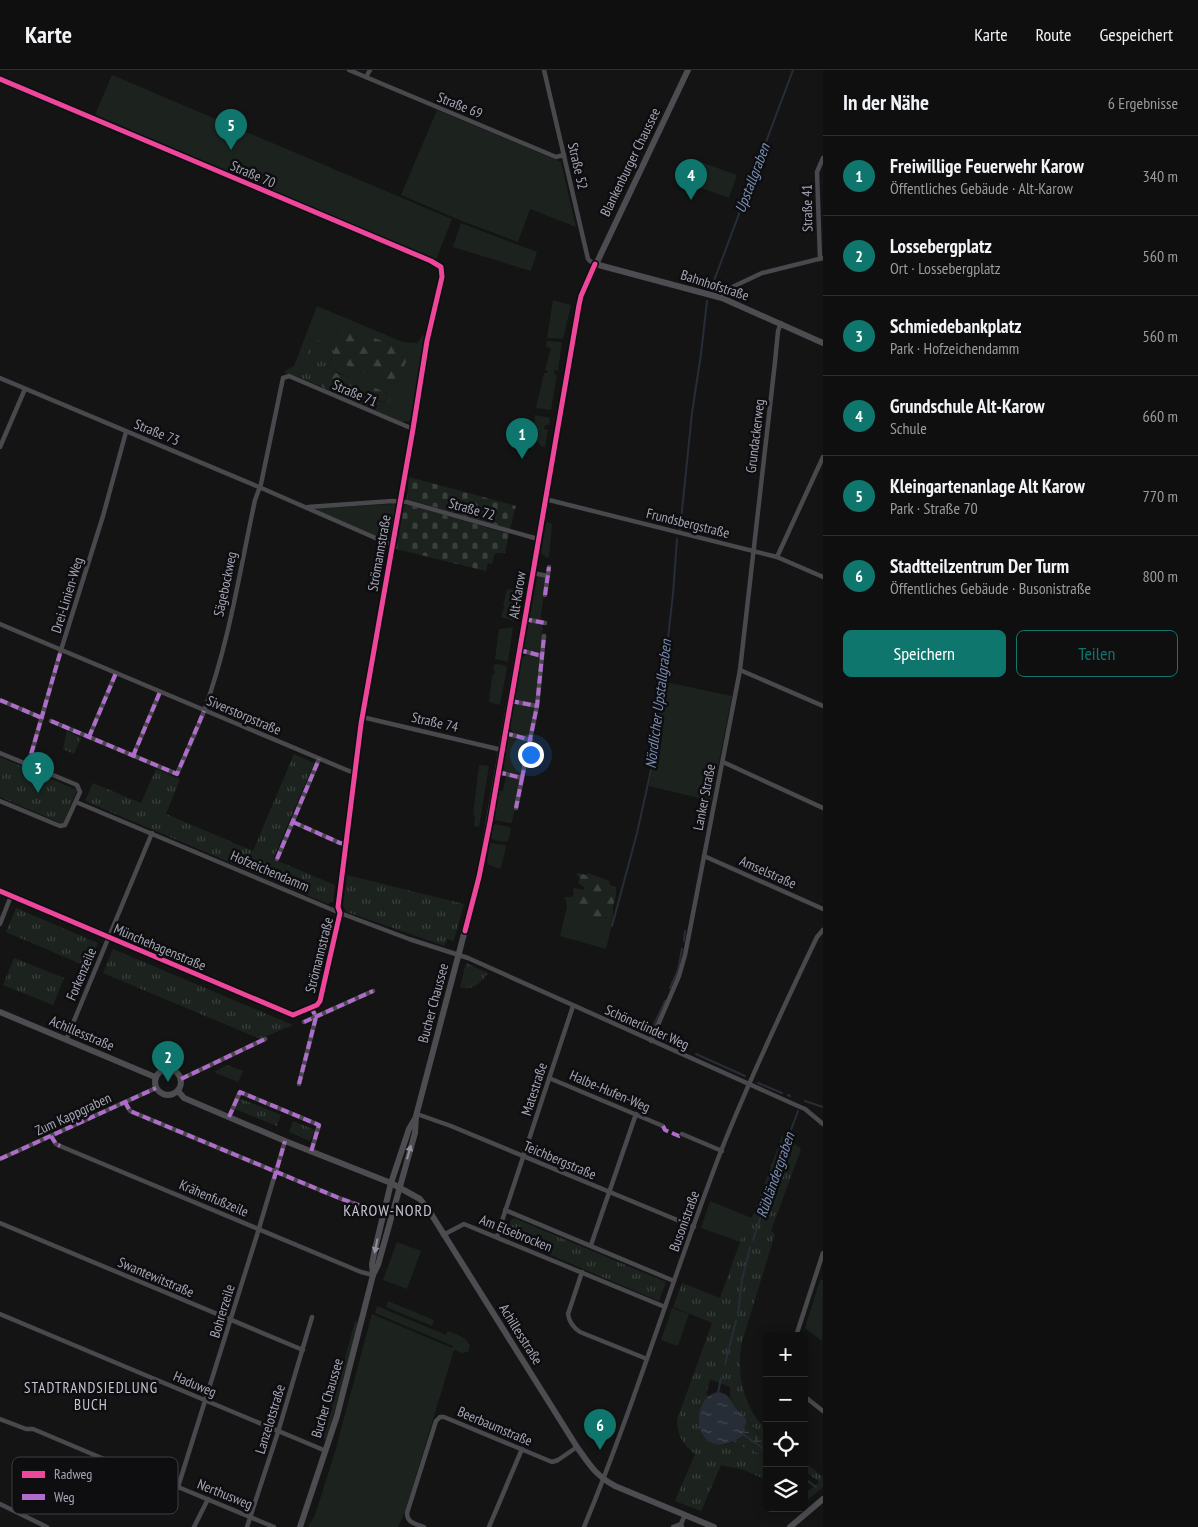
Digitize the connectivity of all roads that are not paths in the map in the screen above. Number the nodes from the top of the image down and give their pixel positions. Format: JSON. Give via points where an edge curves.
{"nodes":[{"id":1,"x":349,"y":70,"type":"edge"},
{"id":2,"x":370,"y":70,"type":"edge"},
{"id":3,"x":544,"y":70,"type":"edge"},
{"id":4,"x":688,"y":70,"type":"edge"},
{"id":5,"x":366,"y":77,"type":"junction"},
{"id":6,"x":0,"y":79,"type":"edge"},
{"id":7,"x":564,"y":155,"type":"junction"},
{"id":8,"x":823,"y":158,"type":"edge"},
{"id":9,"x":822,"y":259,"type":"edge"},
{"id":10,"x":595,"y":264,"type":"junction"},
{"id":11,"x":441,"y":268,"type":"joint"},
{"id":12,"x":722,"y":298,"type":"junction"},
{"id":13,"x":781,"y":324,"type":"junction"},
{"id":14,"x":823,"y":343,"type":"edge"},
{"id":15,"x":289,"y":376,"type":"joint"},
{"id":16,"x":0,"y":378,"type":"edge"},
{"id":17,"x":25,"y":388,"type":"junction"},
{"id":18,"x":413,"y":429,"type":"junction"},
{"id":19,"x":126,"y":432,"type":"junction"},
{"id":20,"x":0,"y":447,"type":"edge"},
{"id":21,"x":823,"y":456,"type":"edge"},
{"id":22,"x":259,"y":487,"type":"junction"},
{"id":23,"x":545,"y":499,"type":"junction"},
{"id":24,"x":400,"y":501,"type":"junction"},
{"id":25,"x":306,"y":507,"type":"junction"},
{"id":26,"x":538,"y":539,"type":"junction"},
{"id":27,"x":393,"y":544,"type":"junction"},
{"id":28,"x":753,"y":551,"type":"junction"},
{"id":29,"x":777,"y":557,"type":"junction"},
{"id":30,"x":549,"y":567,"type":"dead end"},
{"id":31,"x":532,"y":573,"type":"junction"},
{"id":32,"x":548,"y":576,"type":"junction"},
{"id":33,"x":823,"y":577,"type":"edge"},
{"id":34,"x":545,"y":595,"type":"dead end"},
{"id":35,"x":524,"y":619,"type":"junction"},
{"id":36,"x":0,"y":624,"type":"edge"},
{"id":37,"x":545,"y":624,"type":"dead end"},
{"id":38,"x":544,"y":636,"type":"dead end"},
{"id":39,"x":61,"y":650,"type":"junction"},
{"id":40,"x":519,"y":650,"type":"junction"},
{"id":41,"x":542,"y":656,"type":"junction"},
{"id":42,"x":740,"y":670,"type":"junction"},
{"id":43,"x":116,"y":673,"type":"junction"},
{"id":44,"x":160,"y":692,"type":"junction"},
{"id":45,"x":0,"y":700,"type":"edge"},
{"id":46,"x":511,"y":701,"type":"junction"},
{"id":47,"x":536,"y":706,"type":"junction"},
{"id":48,"x":823,"y":706,"type":"edge"},
{"id":49,"x":204,"y":711,"type":"junction"},
{"id":50,"x":362,"y":717,"type":"junction"},
{"id":51,"x":42,"y":718,"type":"junction"},
{"id":52,"x":51,"y":721,"type":"dead end"},
{"id":53,"x":505,"y":732,"type":"junction"},
{"id":54,"x":89,"y":737,"type":"junction"},
{"id":55,"x":531,"y":740,"type":"junction"},
{"id":56,"x":502,"y":750,"type":"junction"},
{"id":57,"x":0,"y":753,"type":"edge"},
{"id":58,"x":133,"y":756,"type":"junction"},
{"id":59,"x":319,"y":759,"type":"junction"},
{"id":60,"x":723,"y":762,"type":"junction"},
{"id":61,"x":28,"y":765,"type":"junction"},
{"id":62,"x":354,"y":772,"type":"junction"},
{"id":63,"x":498,"y":772,"type":"junction"},
{"id":64,"x":522,"y":778,"type":"junction"},
{"id":65,"x":0,"y":801,"type":"edge"},
{"id":66,"x":76,"y":802,"type":"junction"},
{"id":67,"x":516,"y":808,"type":"dead end"},
{"id":68,"x":823,"y":808,"type":"edge"},
{"id":69,"x":293,"y":822,"type":"junction"},
{"id":70,"x":152,"y":834,"type":"junction"},
{"id":71,"x":346,"y":844,"type":"junction"},
{"id":72,"x":704,"y":856,"type":"junction"},
{"id":73,"x":277,"y":860,"type":"dead end"},
{"id":74,"x":0,"y":891,"type":"edge"},
{"id":75,"x":11,"y":896,"type":"junction"},
{"id":76,"x":823,"y":910,"type":"edge"},
{"id":77,"x":340,"y":913,"type":"junction"},
{"id":78,"x":0,"y":924,"type":"edge"},
{"id":79,"x":823,"y":930,"type":"edge"},
{"id":80,"x":109,"y":938,"type":"junction"},
{"id":81,"x":459,"y":954,"type":"junction"},
{"id":82,"x":373,"y":991,"type":"dead end"},
{"id":83,"x":573,"y":1006,"type":"junction"},
{"id":84,"x":311,"y":1007,"type":"junction"},
{"id":85,"x":0,"y":1012,"type":"edge"},
{"id":86,"x":316,"y":1017,"type":"junction"},
{"id":87,"x":304,"y":1022,"type":"dead end"},
{"id":88,"x":265,"y":1039,"type":"dead end"},
{"id":89,"x":66,"y":1040,"type":"junction"},
{"id":90,"x":651,"y":1041,"type":"junction"},
{"id":91,"x":155,"y":1077,"type":"junction"},
{"id":92,"x":549,"y":1078,"type":"junction"},
{"id":93,"x":181,"y":1079,"type":"junction"},
{"id":94,"x":299,"y":1084,"type":"dead end"},
{"id":95,"x":749,"y":1084,"type":"junction"},
{"id":96,"x":156,"y":1088,"type":"junction"},
{"id":97,"x":178,"y":1091,"type":"junction"},
{"id":98,"x":125,"y":1102,"type":"junction"},
{"id":99,"x":636,"y":1114,"type":"junction"},
{"id":100,"x":417,"y":1115,"type":"junction"},
{"id":101,"x":229,"y":1117,"type":"junction"},
{"id":102,"x":823,"y":1124,"type":"edge"},
{"id":103,"x":663,"y":1126,"type":"dead end"},
{"id":104,"x":682,"y":1134,"type":"dead end"},
{"id":105,"x":51,"y":1136,"type":"junction"},
{"id":106,"x":285,"y":1141,"type":"junction"},
{"id":107,"x":722,"y":1151,"type":"junction"},
{"id":108,"x":311,"y":1152,"type":"junction"},
{"id":109,"x":524,"y":1157,"type":"junction"},
{"id":110,"x":0,"y":1159,"type":"edge"},
{"id":111,"x":276,"y":1172,"type":"junction"},
{"id":112,"x":391,"y":1183,"type":"junction"},
{"id":113,"x":400,"y":1188,"type":"junction"},
{"id":114,"x":609,"y":1192,"type":"junction"},
{"id":115,"x":372,"y":1210,"type":"dead end"},
{"id":116,"x":505,"y":1210,"type":"junction"},
{"id":117,"x":0,"y":1223,"type":"edge"},
{"id":118,"x":694,"y":1227,"type":"junction"},
{"id":119,"x":258,"y":1229,"type":"junction"},
{"id":120,"x":443,"y":1235,"type":"junction"},
{"id":121,"x":497,"y":1236,"type":"junction"},
{"id":122,"x":591,"y":1245,"type":"junction"},
{"id":123,"x":823,"y":1253,"type":"edge"},
{"id":124,"x":820,"y":1271,"type":"edge"},
{"id":125,"x":582,"y":1272,"type":"junction"},
{"id":126,"x":373,"y":1275,"type":"junction"},
{"id":127,"x":674,"y":1281,"type":"junction"},
{"id":128,"x":665,"y":1306,"type":"junction"},
{"id":129,"x":0,"y":1314,"type":"edge"},
{"id":130,"x":312,"y":1317,"type":"dead end"},
{"id":131,"x":231,"y":1320,"type":"junction"},
{"id":132,"x":797,"y":1332,"type":"edge"},
{"id":133,"x":303,"y":1350,"type":"junction"},
{"id":134,"x":647,"y":1359,"type":"junction"},
{"id":135,"x":808,"y":1399,"type":"edge"},
{"id":136,"x":205,"y":1400,"type":"junction"},
{"id":137,"x":823,"y":1411,"type":"edge"},
{"id":138,"x":0,"y":1419,"type":"edge"},
{"id":139,"x":278,"y":1432,"type":"junction"},
{"id":140,"x":578,"y":1447,"type":"junction"},
{"id":141,"x":522,"y":1449,"type":"junction"},
{"id":142,"x":326,"y":1451,"type":"junction"},
{"id":143,"x":99,"y":1457,"type":"edge"},
{"id":144,"x":603,"y":1480,"type":"junction"},
{"id":145,"x":178,"y":1487,"type":"joint"},
{"id":146,"x":208,"y":1499,"type":"junction"},
{"id":147,"x":823,"y":1499,"type":"edge"},
{"id":148,"x":0,"y":1504,"type":"edge"},
{"id":149,"x":12,"y":1510,"type":"edge"},
{"id":150,"x":21,"y":1514,"type":"edge"},
{"id":151,"x":685,"y":1515,"type":"junction"},
{"id":152,"x":250,"y":1517,"type":"junction"},
{"id":153,"x":682,"y":1526,"type":"edge"},
{"id":154,"x":48,"y":1527,"type":"edge"},
{"id":155,"x":194,"y":1527,"type":"edge"},
{"id":156,"x":247,"y":1527,"type":"edge"},
{"id":157,"x":274,"y":1527,"type":"edge"},
{"id":158,"x":300,"y":1527,"type":"edge"},
{"id":159,"x":424,"y":1527,"type":"edge"},
{"id":160,"x":489,"y":1527,"type":"edge"},
{"id":161,"x":584,"y":1527,"type":"edge"},
{"id":162,"x":673,"y":1527,"type":"edge"},
{"id":163,"x":714,"y":1527,"type":"edge"},
{"id":164,"x":790,"y":1527,"type":"edge"}],
"edges":[{"from":1,"to":5,"type":"street","name":"Straße 69"},
{"from":2,"to":5,"type":"street"},
{"from":3,"to":7,"type":"street","name":"Straße 52"},
{"from":4,"to":10,"type":"main road","name":"Blankenburger Chaussee"},
{"from":5,"to":7,"type":"street","name":"Straße 69","via":[[556,157]]},
{"from":6,"to":11,"type":"street","name":"Straße 70"},
{"from":7,"to":10,"type":"street","name":"Straße 52","via":[[588,259]]},
{"from":8,"to":9,"type":"street","name":"Straße 41","via":[[817,172]]},
{"from":9,"to":12,"type":"street","via":[[762,273],[726,290]]},
{"from":10,"to":12,"type":"main road","name":"Bahnhofstraße"},
{"from":10,"to":23,"type":"main road","name":"Alt-Karow","via":[[581,296]]},
{"from":11,"to":18,"type":"street","name":"Strömannstraße","via":[[442,277],[427,340]]},
{"from":12,"to":13,"type":"main road","name":"Bahnhofstraße"},
{"from":13,"to":14,"type":"main road","name":"Bahnhofstraße"},
{"from":13,"to":28,"type":"street","name":"Grundackerweg"},
{"from":15,"to":18,"type":"street","name":"Straße 71"},
{"from":15,"to":22,"type":"street","name":"Sägebockweg","via":[[281,381]]},
{"from":16,"to":17,"type":"street","name":"Straße 73"},
{"from":17,"to":19,"type":"street","name":"Straße 73"},
{"from":17,"to":20,"type":"street"},
{"from":18,"to":24,"type":"street","name":"Strömannstraße"},
{"from":19,"to":22,"type":"street","name":"Straße 73"},
{"from":19,"to":39,"type":"street","name":"Drei-Linien-Weg"},
{"from":21,"to":29,"type":"street"},
{"from":22,"to":25,"type":"street","name":"Straße 73"},
{"from":22,"to":49,"type":"street","name":"Sägebockweg","via":[[223,649]]},
{"from":23,"to":26,"type":"main road","name":"Alt-Karow"},
{"from":23,"to":28,"type":"street","name":"Frundsbergstraße"},
{"from":24,"to":25,"type":"street","name":"Straße 73"},
{"from":24,"to":26,"type":"street","name":"Straße 72"},
{"from":24,"to":27,"type":"street","name":"Strömannstraße"},
{"from":25,"to":27,"type":"street","name":"Straße 73"},
{"from":26,"to":31,"type":"main road","name":"Alt-Karow"},
{"from":27,"to":50,"type":"street","name":"Strömannstraße"},
{"from":28,"to":29,"type":"street","name":"Frundsbergstraße"},
{"from":28,"to":42,"type":"street","name":"Lanker Straße"},
{"from":29,"to":33,"type":"street","name":"Frundsbergstraße"},
{"from":30,"to":32,"type":"street","name":"Alt-Karow"},
{"from":31,"to":32,"type":"street","name":"Alt-Karow"},
{"from":31,"to":35,"type":"main road","name":"Alt-Karow"},
{"from":32,"to":34,"type":"street","name":"Alt-Karow"},
{"from":35,"to":37,"type":"street","name":"Alt-Karow"},
{"from":35,"to":40,"type":"main road","name":"Alt-Karow"},
{"from":36,"to":39,"type":"street","name":"Siverstorpstraße"},
{"from":38,"to":41,"type":"street"},
{"from":39,"to":43,"type":"street","name":"Siverstorpstraße"},
{"from":39,"to":51,"type":"street","name":"Drei-Linien-Weg"},
{"from":40,"to":41,"type":"street"},
{"from":40,"to":46,"type":"main road","name":"Alt-Karow"},
{"from":41,"to":47,"type":"street"},
{"from":42,"to":48,"type":"street"},
{"from":42,"to":60,"type":"street","name":"Lanker Straße"},
{"from":43,"to":44,"type":"street","name":"Siverstorpstraße"},
{"from":43,"to":54,"type":"street"},
{"from":44,"to":49,"type":"street","name":"Siverstorpstraße"},
{"from":44,"to":58,"type":"street"},
{"from":45,"to":51,"type":"street"},
{"from":46,"to":47,"type":"street"},
{"from":46,"to":53,"type":"main road","name":"Alt-Karow"},
{"from":47,"to":55,"type":"street"},
{"from":49,"to":58,"type":"street","name":"Sägebockweg","via":[[177,774]]},
{"from":49,"to":59,"type":"street","name":"Siverstorpstraße"},
{"from":50,"to":56,"type":"street","name":"Straße 74"},
{"from":50,"to":62,"type":"street","name":"Strömannstraße"},
{"from":51,"to":61,"type":"street","name":"Drei-Linien-Weg"},
{"from":52,"to":54,"type":"street"},
{"from":53,"to":55,"type":"street"},
{"from":53,"to":56,"type":"main road","name":"Alt-Karow"},
{"from":54,"to":58,"type":"street"},
{"from":55,"to":64,"type":"street"},
{"from":56,"to":63,"type":"main road","name":"Alt-Karow"},
{"from":57,"to":61,"type":"street"},
{"from":59,"to":62,"type":"street","name":"Siverstorpstraße"},
{"from":59,"to":69,"type":"street"},
{"from":60,"to":68,"type":"street"},
{"from":60,"to":72,"type":"street","name":"Lanker Straße"},
{"from":61,"to":66,"type":"street","via":[[77,785],[80,792]]},
{"from":62,"to":71,"type":"street","name":"Strömannstraße"},
{"from":63,"to":64,"type":"street"},
{"from":63,"to":81,"type":"main road","name":"Alt-Karow","via":[[479,877]]},
{"from":64,"to":67,"type":"street"},
{"from":65,"to":66,"type":"street","via":[[60,826],[65,825]]},
{"from":66,"to":70,"type":"street","name":"Hofzeichendamm"},
{"from":69,"to":71,"type":"street"},
{"from":69,"to":73,"type":"street"},
{"from":70,"to":77,"type":"street","name":"Hofzeichendamm"},
{"from":70,"to":80,"type":"street","name":"Forkenzeile"},
{"from":71,"to":77,"type":"street","name":"Strömannstraße","via":[[338,906]]},
{"from":72,"to":76,"type":"street","name":"Amselstraße"},
{"from":72,"to":90,"type":"street","name":"Lanker Straße","via":[[682,966]]},
{"from":74,"to":75,"type":"street","name":"Münchehagenstraße"},
{"from":75,"to":78,"type":"street"},
{"from":75,"to":80,"type":"street","name":"Münchehagenstraße"},
{"from":77,"to":81,"type":"street","name":"Hofzeichendamm"},
{"from":77,"to":84,"type":"street","name":"Strömannstraße","via":[[320,1001]]},
{"from":79,"to":95,"type":"street","name":"Busonistraße"},
{"from":80,"to":84,"type":"street","name":"Münchehagenstraße","via":[[293,1014]]},
{"from":80,"to":89,"type":"street","name":"Forkenzeile"},
{"from":81,"to":83,"type":"street","name":"Schönerlinder Weg"},
{"from":81,"to":100,"type":"main road","name":"Bucher Chaussee"},
{"from":82,"to":86,"type":"street"},
{"from":83,"to":90,"type":"street","name":"Schönerlinder Weg"},
{"from":83,"to":92,"type":"street","name":"Matestraße"},
{"from":84,"to":86,"type":"street","name":"Strömannstraße"},
{"from":85,"to":89,"type":"main road","name":"Achillesstraße"},
{"from":86,"to":87,"type":"street"},
{"from":86,"to":94,"type":"street"},
{"from":88,"to":93,"type":"street"},
{"from":89,"to":91,"type":"main road","name":"Achillesstraße"},
{"from":90,"to":95,"type":"street","name":"Schönerlinder Weg"},
{"from":91,"to":93,"type":"main road","via":[[167,1069],[176,1071]]},
{"from":91,"to":96,"type":"main road"},
{"from":92,"to":99,"type":"street","name":"Halbe-Hufen-Weg"},
{"from":92,"to":109,"type":"street","name":"Matestraße"},
{"from":93,"to":97,"type":"main road"},
{"from":95,"to":102,"type":"street","name":"Schönerlinder Weg","via":[[805,1109]]},
{"from":95,"to":107,"type":"street","name":"Busonistraße"},
{"from":96,"to":97,"type":"main road","via":[[164,1095]]},
{"from":96,"to":98,"type":"street","name":"Zum Kappgraben"},
{"from":97,"to":101,"type":"main road","name":"Achillesstraße","via":[[184,1098]]},
{"from":98,"to":105,"type":"street","name":"Zum Kappgraben"},
{"from":98,"to":111,"type":"street","via":[[130,1111]]},
{"from":99,"to":103,"type":"street","name":"Halbe-Hufen-Weg"},
{"from":99,"to":114,"type":"street"},
{"from":100,"to":109,"type":"street","name":"Teichbergstraße"},
{"from":100,"to":112,"type":"main road","name":"Bucher Chaussee"},
{"from":113,"to":100,"type":"main road","name":"Bucher Chaussee","one_way":true},
{"from":101,"to":106,"type":"main road","name":"Achillesstraße"},
{"from":101,"to":108,"type":"street","via":[[240,1092],[291,1113],[319,1125]]},
{"from":104,"to":107,"type":"street"},
{"from":105,"to":110,"type":"street","name":"Zum Kappgraben"},
{"from":105,"to":119,"type":"street","name":"Krähenfußzeile","via":[[60,1146]]},
{"from":106,"to":108,"type":"main road","name":"Achillesstraße"},
{"from":106,"to":111,"type":"street","name":"Bohrerzeile"},
{"from":107,"to":118,"type":"street","name":"Busonistraße"},
{"from":108,"to":112,"type":"main road","name":"Achillesstraße"},
{"from":109,"to":114,"type":"street","name":"Teichbergstraße"},
{"from":109,"to":116,"type":"street","name":"Matestraße"},
{"from":111,"to":115,"type":"street"},
{"from":111,"to":119,"type":"street","name":"Bohrerzeile"},
{"from":112,"to":113,"type":"main road","name":"Achillesstraße"},
{"from":112,"to":126,"type":"main road","name":"Bucher Chaussee","one_way":true,"via":[[376,1243]]},
{"from":113,"to":120,"type":"main road","name":"Achillesstraße","via":[[420,1199]]},
{"from":113,"to":126,"type":"main road","name":"Bucher Chaussee"},
{"from":114,"to":118,"type":"street","name":"Teichbergstraße"},
{"from":114,"to":122,"type":"street"},
{"from":116,"to":121,"type":"street","name":"Matestraße"},
{"from":116,"to":122,"type":"street"},
{"from":117,"to":131,"type":"street","name":"Swantewitstraße"},
{"from":118,"to":127,"type":"street","name":"Busonistraße"},
{"from":119,"to":126,"type":"street","name":"Krähenfußzeile"},
{"from":119,"to":131,"type":"street","name":"Bohrerzeile"},
{"from":120,"to":121,"type":"street","name":"Am Elsebrocken","via":[[464,1224]]},
{"from":120,"to":140,"type":"main road","name":"Achillesstraße"},
{"from":121,"to":125,"type":"street","name":"Am Elsebrocken"},
{"from":122,"to":127,"type":"street"},
{"from":123,"to":124,"type":"street"},
{"from":124,"to":132,"type":"street"},
{"from":125,"to":128,"type":"street","name":"Am Elsebrocken"},
{"from":125,"to":134,"type":"street","via":[[568,1314],[571,1323],[582,1333]]},
{"from":126,"to":142,"type":"main road","name":"Bucher Chaussee"},
{"from":127,"to":128,"type":"street","name":"Busonistraße"},
{"from":128,"to":134,"type":"street","name":"Busonistraße"},
{"from":129,"to":136,"type":"street","name":"Haduweg"},
{"from":130,"to":133,"type":"street","name":"Lanzelotstraße"},
{"from":131,"to":133,"type":"street","name":"Swantewitstraße"},
{"from":131,"to":136,"type":"street","name":"Bohrerzeile"},
{"from":133,"to":139,"type":"street","name":"Lanzelotstraße"},
{"from":134,"to":144,"type":"street","name":"Busonistraße"},
{"from":135,"to":137,"type":"street"},
{"from":136,"to":139,"type":"street","name":"Haduweg"},
{"from":136,"to":145,"type":"street","name":"Bohrerzeile"},
{"from":138,"to":143,"type":"street","name":"Nerthusweg"},
{"from":139,"to":142,"type":"street","name":"Haduweg"},
{"from":139,"to":152,"type":"street","name":"Lanzelotstraße"},
{"from":140,"to":141,"type":"street","name":"Beerbaumstraße","via":[[552,1462]]},
{"from":140,"to":144,"type":"main road","name":"Achillesstraße"},
{"from":141,"to":159,"type":"street","name":"Beerbaumstraße","via":[[444,1417],[436,1420],[407,1513],[409,1521]]},
{"from":141,"to":160,"type":"street"},
{"from":142,"to":158,"type":"main road","name":"Bucher Chaussee"},
{"from":144,"to":151,"type":"main road","name":"Achillesstraße"},
{"from":144,"to":161,"type":"street","name":"Busonistraße"},
{"from":145,"to":146,"type":"street","name":"Nerthusweg"},
{"from":146,"to":152,"type":"street","name":"Nerthusweg"},
{"from":146,"to":155,"type":"street"},
{"from":147,"to":164,"type":"main road"},
{"from":148,"to":149,"type":"street"},
{"from":150,"to":154,"type":"street"},
{"from":151,"to":153,"type":"street"},
{"from":151,"to":163,"type":"main road","name":"Achillesstraße"},
{"from":152,"to":156,"type":"street","name":"Lanzelotstraße"},
{"from":152,"to":157,"type":"street","name":"Nerthusweg"},
{"from":153,"to":162,"type":"street"}]}
